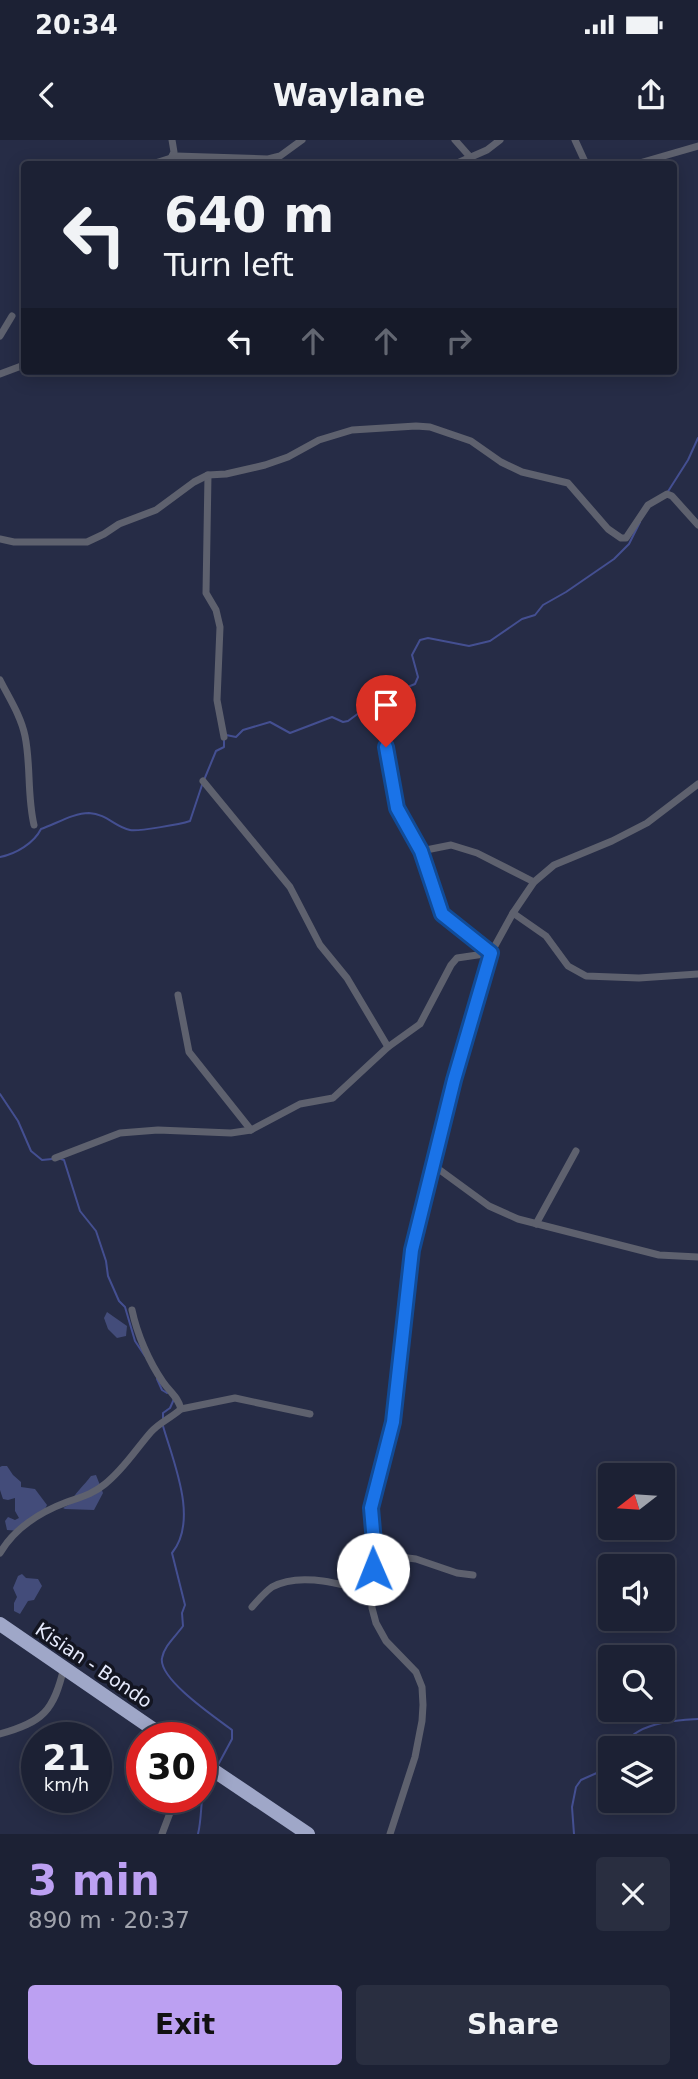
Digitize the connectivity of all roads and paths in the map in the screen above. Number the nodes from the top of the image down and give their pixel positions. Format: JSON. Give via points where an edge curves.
{"nodes":[{"id":1,"x":172,"y":140,"type":"edge"},
{"id":2,"x":302,"y":140,"type":"edge"},
{"id":3,"x":455,"y":140,"type":"edge"},
{"id":4,"x":500,"y":140,"type":"edge"},
{"id":5,"x":575,"y":140,"type":"edge"},
{"id":6,"x":698,"y":146,"type":"edge"},
{"id":7,"x":171,"y":158,"type":"junction"},
{"id":8,"x":471,"y":158,"type":"junction"},
{"id":9,"x":162,"y":161,"type":"edge"},
{"id":10,"x":463,"y":161,"type":"edge"},
{"id":11,"x":585,"y":161,"type":"edge"},
{"id":12,"x":646,"y":161,"type":"edge"},
{"id":13,"x":12,"y":316,"type":"dead end"},
{"id":14,"x":0,"y":337,"type":"edge"},
{"id":15,"x":21,"y":366,"type":"edge"},
{"id":16,"x":2,"y":371,"type":"edge"},
{"id":17,"x":208,"y":475,"type":"junction"},
{"id":18,"x":698,"y":524,"type":"edge"},
{"id":19,"x":0,"y":539,"type":"edge"},
{"id":20,"x":0,"y":680,"type":"edge"},
{"id":21,"x":224,"y":737,"type":"dead end"},
{"id":22,"x":386,"y":747,"type":"dead end"},
{"id":23,"x":203,"y":781,"type":"dead end"},
{"id":24,"x":698,"y":784,"type":"edge"},
{"id":25,"x":34,"y":825,"type":"dead end"},
{"id":26,"x":421,"y":851,"type":"junction"},
{"id":27,"x":534,"y":882,"type":"junction"},
{"id":28,"x":513,"y":913,"type":"junction"},
{"id":29,"x":491,"y":953,"type":"junction"},
{"id":30,"x":698,"y":974,"type":"edge"},
{"id":31,"x":178,"y":995,"type":"dead end"},
{"id":32,"x":388,"y":1047,"type":"junction"},
{"id":33,"x":251,"y":1130,"type":"junction"},
{"id":34,"x":576,"y":1151,"type":"dead end"},
{"id":35,"x":55,"y":1158,"type":"dead end"},
{"id":36,"x":433,"y":1165,"type":"junction"},
{"id":37,"x":536,"y":1224,"type":"junction"},
{"id":38,"x":698,"y":1257,"type":"edge"},
{"id":39,"x":132,"y":1311,"type":"dead end"},
{"id":40,"x":181,"y":1409,"type":"junction"},
{"id":41,"x":310,"y":1414,"type":"dead end"},
{"id":42,"x":0,"y":1553,"type":"edge"},
{"id":43,"x":375,"y":1554,"type":"junction"},
{"id":44,"x":473,"y":1575,"type":"dead end"},
{"id":45,"x":372,"y":1592,"type":"junction"},
{"id":46,"x":252,"y":1607,"type":"dead end"},
{"id":47,"x":0,"y":1624,"type":"edge"},
{"id":48,"x":64,"y":1667,"type":"junction"},
{"id":49,"x":143,"y":1722,"type":"edge"},
{"id":50,"x":0,"y":1734,"type":"edge"},
{"id":51,"x":217,"y":1772,"type":"edge"},
{"id":52,"x":170,"y":1813,"type":"edge"},
{"id":53,"x":162,"y":1834,"type":"edge"},
{"id":54,"x":308,"y":1834,"type":"edge"},
{"id":55,"x":390,"y":1834,"type":"edge"}],
"edges":[{"from":1,"to":7,"type":"street"},
{"from":2,"to":7,"type":"street","via":[[268,159]]},
{"from":3,"to":8,"type":"street"},
{"from":4,"to":8,"type":"street"},
{"from":5,"to":11,"type":"street"},
{"from":6,"to":12,"type":"street"},
{"from":7,"to":9,"type":"street"},
{"from":8,"to":10,"type":"street"},
{"from":13,"to":14,"type":"street"},
{"from":15,"to":16,"type":"street"},
{"from":17,"to":18,"type":"street","via":[[265,465],[352,430],[430,427],[479,445],[522,472],[568,484],[621,538],[648,505],[667,494]]},
{"from":17,"to":19,"type":"street","via":[[156,510],[87,542]]},
{"from":17,"to":21,"type":"street","via":[[206,593],[220,627],[217,700]]},
{"from":20,"to":25,"type":"street","via":[[25,735]]},
{"from":22,"to":26,"type":"street","via":[[397,808]]},
{"from":23,"to":32,"type":"street","via":[[290,887],[320,945],[347,978]]},
{"from":24,"to":27,"type":"street","via":[[647,822],[554,865]]},
{"from":26,"to":27,"type":"street","via":[[451,845]]},
{"from":26,"to":29,"type":"street","via":[[442,914]]},
{"from":27,"to":28,"type":"street"},
{"from":28,"to":29,"type":"street"},
{"from":28,"to":30,"type":"street","via":[[546,936],[568,966],[586,975]]},
{"from":29,"to":32,"type":"street","via":[[457,958],[419,1024]]},
{"from":29,"to":36,"type":"street"},
{"from":31,"to":33,"type":"street","via":[[190,1052]]},
{"from":32,"to":33,"type":"street","via":[[333,1098],[300,1104]]},
{"from":33,"to":35,"type":"street","via":[[120,1133]]},
{"from":34,"to":37,"type":"street"},
{"from":36,"to":37,"type":"street","via":[[489,1206]]},
{"from":36,"to":43,"type":"street","via":[[412,1250],[393,1422],[371,1508]]},
{"from":37,"to":38,"type":"street","via":[[659,1255]]},
{"from":39,"to":40,"type":"street","via":[[152,1362]]},
{"from":40,"to":41,"type":"street","via":[[235,1398]]},
{"from":40,"to":42,"type":"street","via":[[152,1431],[106,1483],[88,1496],[42,1514],[9,1537]]},
{"from":43,"to":44,"type":"street","via":[[416,1559]]},
{"from":43,"to":45,"type":"street"},
{"from":45,"to":46,"type":"street","via":[[291,1579],[270,1588]]},
{"from":45,"to":55,"type":"street","via":[[376,1623],[416,1672],[422,1687],[415,1757]]},
{"from":47,"to":48,"type":"highway","name":"Kisian - Bondo"},
{"from":48,"to":49,"type":"highway","name":"Kisian - Bondo"},
{"from":48,"to":50,"type":"street","via":[[58,1690],[37,1721]]},
{"from":51,"to":54,"type":"highway"},
{"from":52,"to":53,"type":"street"}]}
